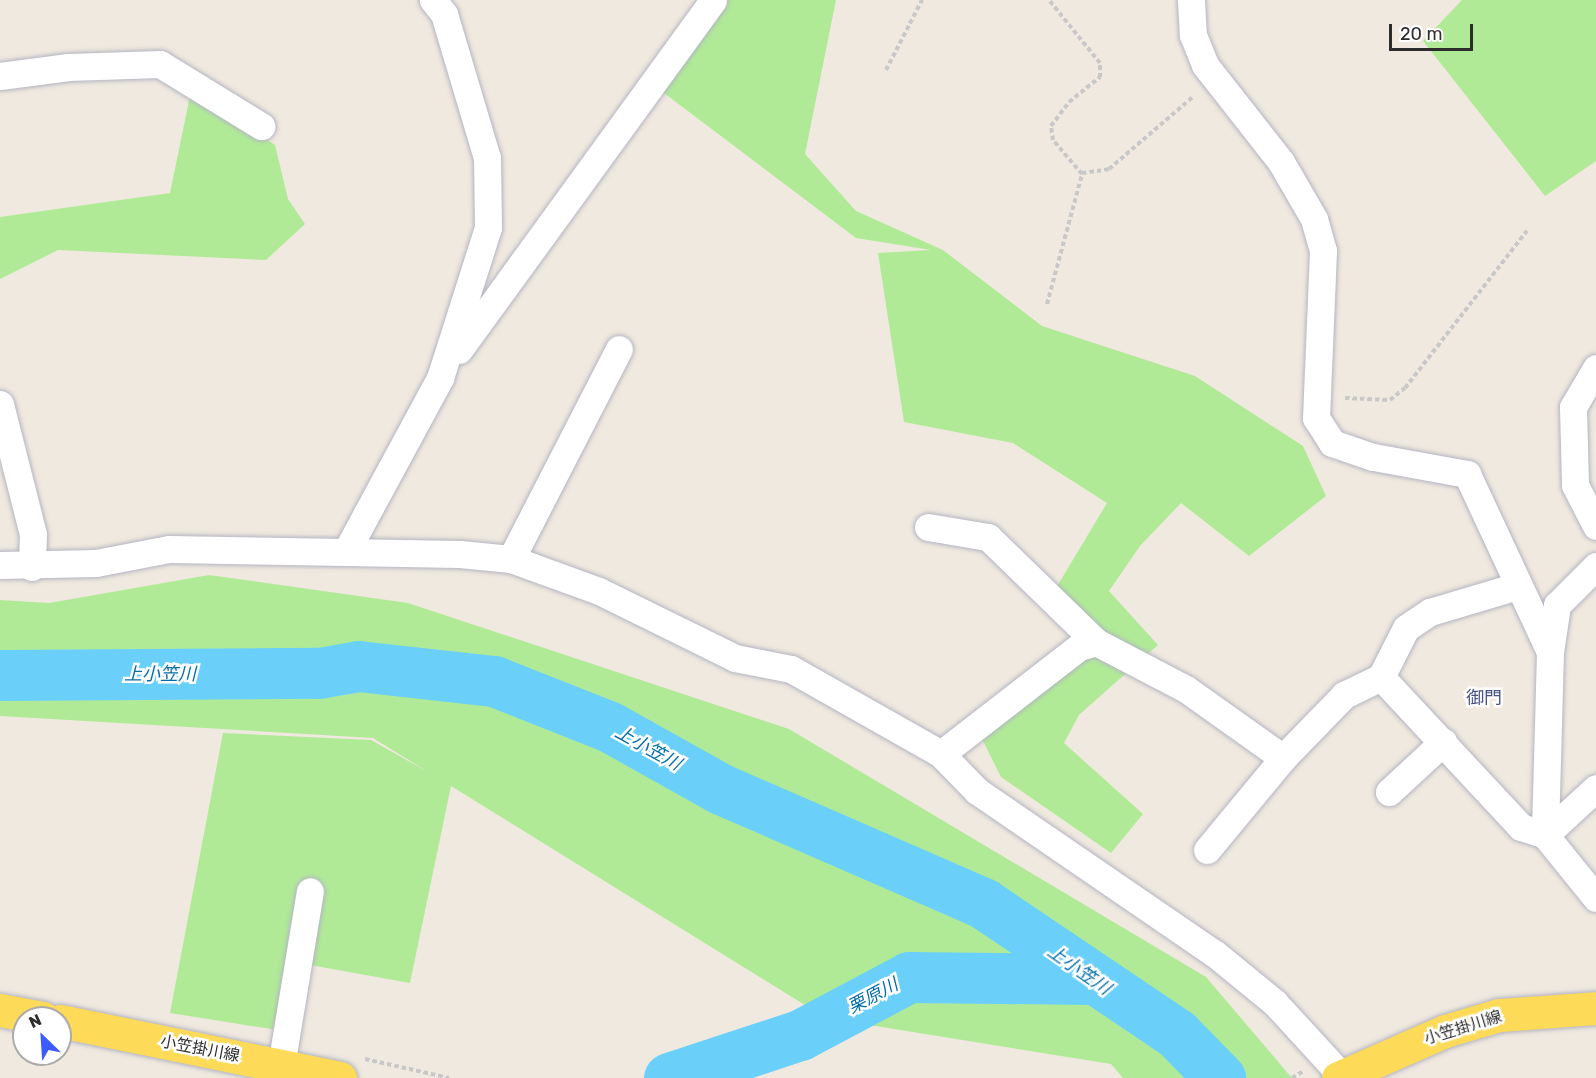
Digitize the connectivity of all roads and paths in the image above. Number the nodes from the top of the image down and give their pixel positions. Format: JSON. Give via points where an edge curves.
{"nodes":[{"id":1,"x":433,"y":0,"type":"edge"},
{"id":2,"x":713,"y":0,"type":"edge"},
{"id":3,"x":922,"y":0,"type":"edge"},
{"id":4,"x":1049,"y":0,"type":"edge"},
{"id":5,"x":1191,"y":0,"type":"edge"},
{"id":6,"x":886,"y":70,"type":"dead end"},
{"id":7,"x":0,"y":76,"type":"edge"},
{"id":8,"x":1215,"y":78,"type":"junction"},
{"id":9,"x":261,"y":126,"type":"dead end"},
{"id":10,"x":1082,"y":174,"type":"junction"},
{"id":11,"x":1527,"y":231,"type":"dead end"},
{"id":12,"x":1047,"y":304,"type":"dead end"},
{"id":13,"x":619,"y":349,"type":"dead end"},
{"id":14,"x":1596,"y":368,"type":"edge"},
{"id":15,"x":440,"y":378,"type":"junction"},
{"id":16,"x":1317,"y":396,"type":"junction"},
{"id":17,"x":0,"y":404,"type":"edge"},
{"id":18,"x":928,"y":526,"type":"dead end"},
{"id":19,"x":1596,"y":526,"type":"edge"},
{"id":20,"x":347,"y":550,"type":"junction"},
{"id":21,"x":511,"y":560,"type":"junction"},
{"id":22,"x":0,"y":565,"type":"edge"},
{"id":23,"x":1596,"y":566,"type":"edge"},
{"id":24,"x":32,"y":567,"type":"junction"},
{"id":25,"x":1517,"y":586,"type":"junction"},
{"id":26,"x":1096,"y":642,"type":"junction"},
{"id":27,"x":1550,"y":652,"type":"junction"},
{"id":28,"x":1381,"y":677,"type":"junction"},
{"id":29,"x":1443,"y":742,"type":"junction"},
{"id":30,"x":941,"y":754,"type":"junction"},
{"id":31,"x":1283,"y":758,"type":"junction"},
{"id":32,"x":1596,"y":788,"type":"edge"},
{"id":33,"x":1389,"y":792,"type":"dead end"},
{"id":34,"x":1545,"y":835,"type":"junction"},
{"id":35,"x":1207,"y":850,"type":"dead end"},
{"id":36,"x":310,"y":891,"type":"dead end"},
{"id":37,"x":1596,"y":898,"type":"edge"},
{"id":38,"x":1596,"y":1008,"type":"edge"},
{"id":39,"x":72,"y":1023,"type":"edge"},
{"id":40,"x":281,"y":1066,"type":"junction"},
{"id":41,"x":349,"y":1068,"type":"edge"},
{"id":42,"x":1305,"y":1070,"type":"dead end"},
{"id":43,"x":1340,"y":1077,"type":"edge"},
{"id":44,"x":449,"y":1078,"type":"edge"},
{"id":45,"x":1292,"y":1078,"type":"edge"}],
"edges":[{"from":1,"to":15,"type":"street","via":[[444,14],[487,158],[488,228]]},
{"from":2,"to":15,"type":"street","via":[[615,139],[554,212]]},
{"from":3,"to":6,"type":"path"},
{"from":4,"to":10,"type":"path","via":[[1100,63],[1101,77],[1068,102],[1052,126],[1053,140]]},
{"from":5,"to":8,"type":"street","via":[[1193,35]]},
{"from":7,"to":9,"type":"street","via":[[68,67],[160,64]]},
{"from":8,"to":10,"type":"path","via":[[1109,169]]},
{"from":8,"to":16,"type":"street","via":[[1281,162],[1314,219],[1323,251]]},
{"from":10,"to":12,"type":"path"},
{"from":11,"to":16,"type":"path","via":[[1390,400]]},
{"from":13,"to":21,"type":"street"},
{"from":14,"to":19,"type":"street","via":[[1573,407],[1575,485]]},
{"from":15,"to":20,"type":"street"},
{"from":16,"to":25,"type":"street","via":[[1316,418],[1332,443],[1373,457],[1467,474]]},
{"from":17,"to":24,"type":"street","via":[[33,534]]},
{"from":18,"to":26,"type":"street","via":[[988,537]]},
{"from":20,"to":21,"type":"street"},
{"from":20,"to":24,"type":"street","via":[[170,549]]},
{"from":21,"to":30,"type":"street","via":[[599,591],[735,658],[791,669]]},
{"from":22,"to":24,"type":"street"},
{"from":23,"to":27,"type":"street","via":[[1557,605]]},
{"from":25,"to":27,"type":"street"},
{"from":25,"to":28,"type":"street","via":[[1430,612],[1406,628]]},
{"from":26,"to":30,"type":"street","via":[[1079,648]]},
{"from":26,"to":31,"type":"street","via":[[1186,688]]},
{"from":27,"to":34,"type":"street"},
{"from":28,"to":29,"type":"street"},
{"from":28,"to":31,"type":"street","via":[[1344,695]]},
{"from":29,"to":33,"type":"street"},
{"from":29,"to":34,"type":"street","via":[[1521,827]]},
{"from":30,"to":43,"type":"street","via":[[977,791],[1214,953],[1275,1003]]},
{"from":31,"to":35,"type":"street"},
{"from":32,"to":34,"type":"street"},
{"from":34,"to":37,"type":"street"},
{"from":36,"to":40,"type":"street"},
{"from":38,"to":43,"type":"main road","name":"小笠掛川線","via":[[1499,1016],[1444,1031]]},
{"from":39,"to":40,"type":"main road","name":"小笠掛川線"},
{"from":40,"to":41,"type":"main road","name":"小笠掛川線"},
{"from":41,"to":44,"type":"path"},
{"from":42,"to":45,"type":"path"}]}
